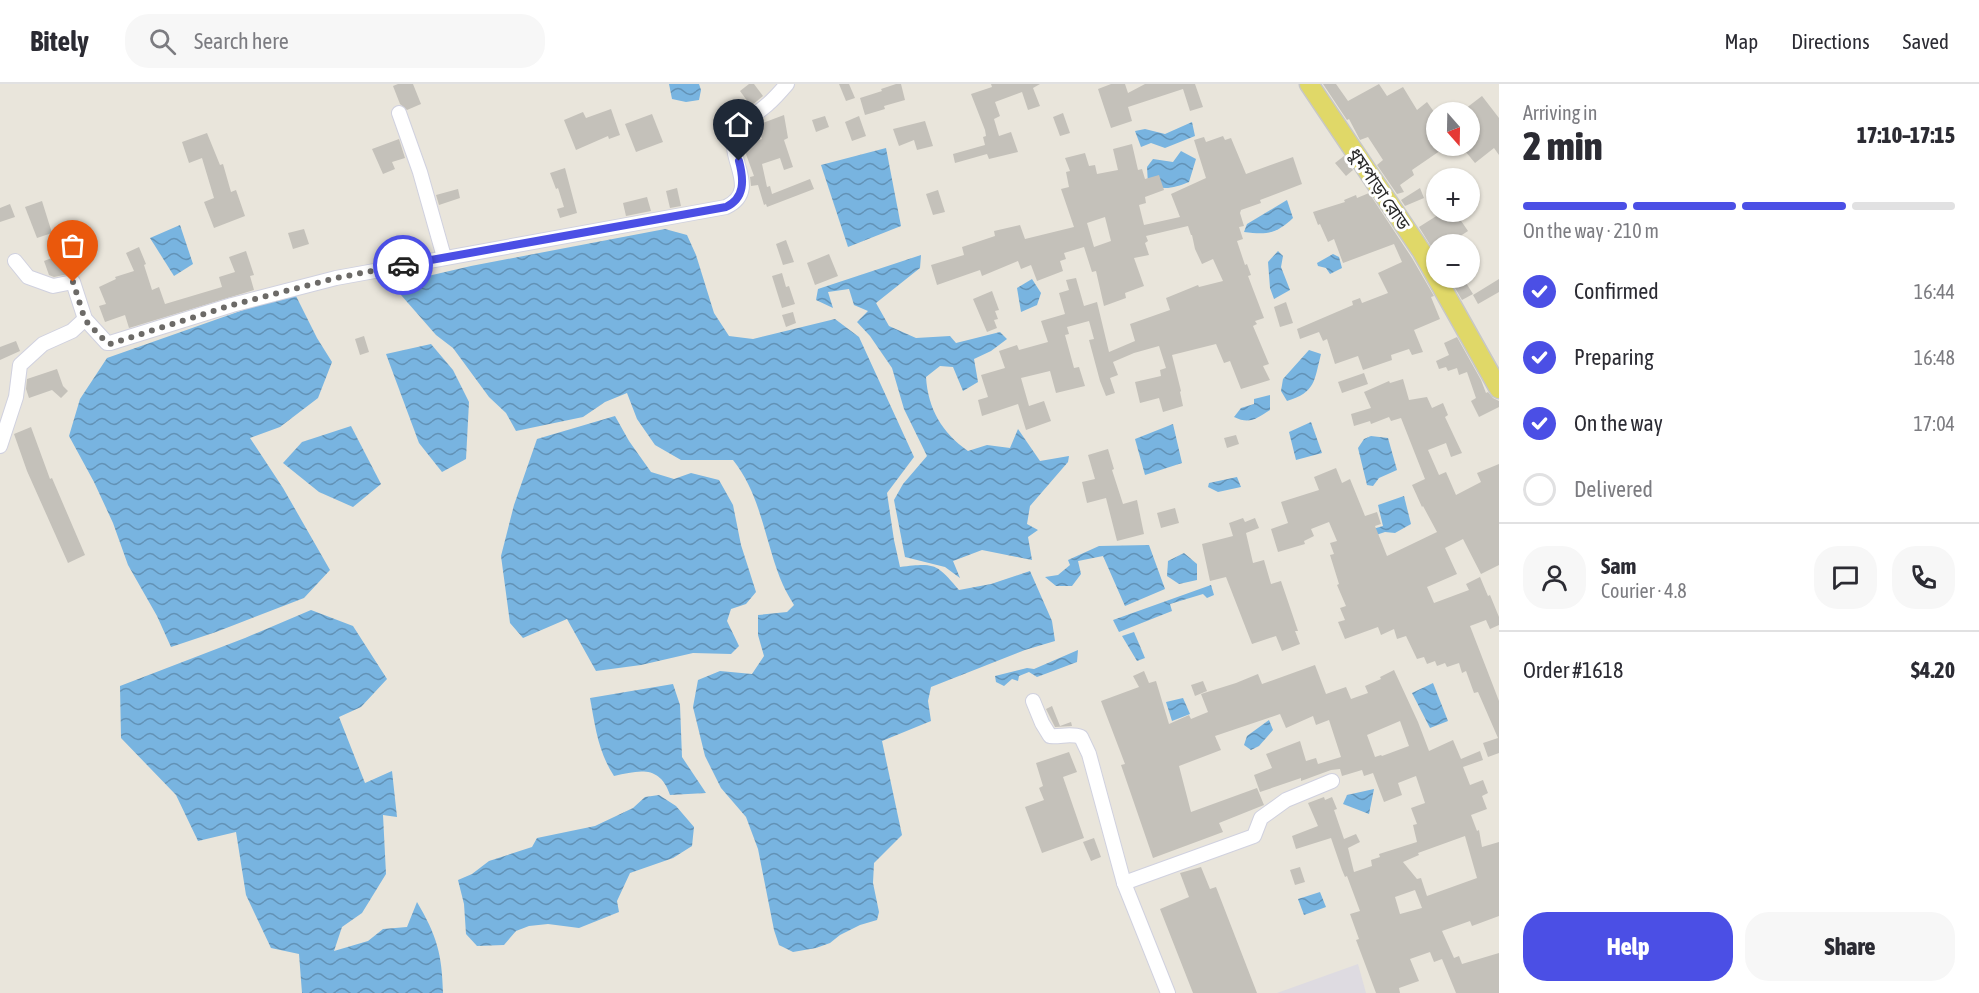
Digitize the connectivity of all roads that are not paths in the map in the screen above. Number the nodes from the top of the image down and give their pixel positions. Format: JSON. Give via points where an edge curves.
{"nodes":[{"id":1,"x":787,"y":84,"type":"edge"},
{"id":2,"x":1309,"y":84,"type":"edge"},
{"id":3,"x":399,"y":113,"type":"dead end"},
{"id":4,"x":444,"y":258,"type":"junction"},
{"id":5,"x":15,"y":261,"type":"dead end"},
{"id":6,"x":85,"y":320,"type":"junction"},
{"id":7,"x":1499,"y":389,"type":"edge"},
{"id":8,"x":0,"y":446,"type":"edge"},
{"id":9,"x":1033,"y":701,"type":"dead end"},
{"id":10,"x":1332,"y":780,"type":"dead end"},
{"id":11,"x":1124,"y":884,"type":"junction"},
{"id":12,"x":1168,"y":993,"type":"edge"}],
"edges":[{"from":1,"to":4,"type":"street","via":[[738,130],[734,139],[742,174],[735,203],[704,212]]},
{"from":2,"to":7,"type":"main road","name":"ধুমপাড়া রোড","via":[[1422,252]]},
{"from":3,"to":4,"type":"street"},
{"from":4,"to":6,"type":"street","via":[[336,278],[232,305],[114,343],[107,343]]},
{"from":5,"to":6,"type":"street","via":[[28,277],[53,286],[73,282]]},
{"from":6,"to":8,"type":"street","via":[[72,331],[43,344],[20,364],[16,397]]},
{"from":9,"to":11,"type":"street","via":[[1050,736],[1081,737]]},
{"from":10,"to":11,"type":"street","via":[[1286,800],[1261,818],[1254,836]]},
{"from":11,"to":12,"type":"street"}]}
